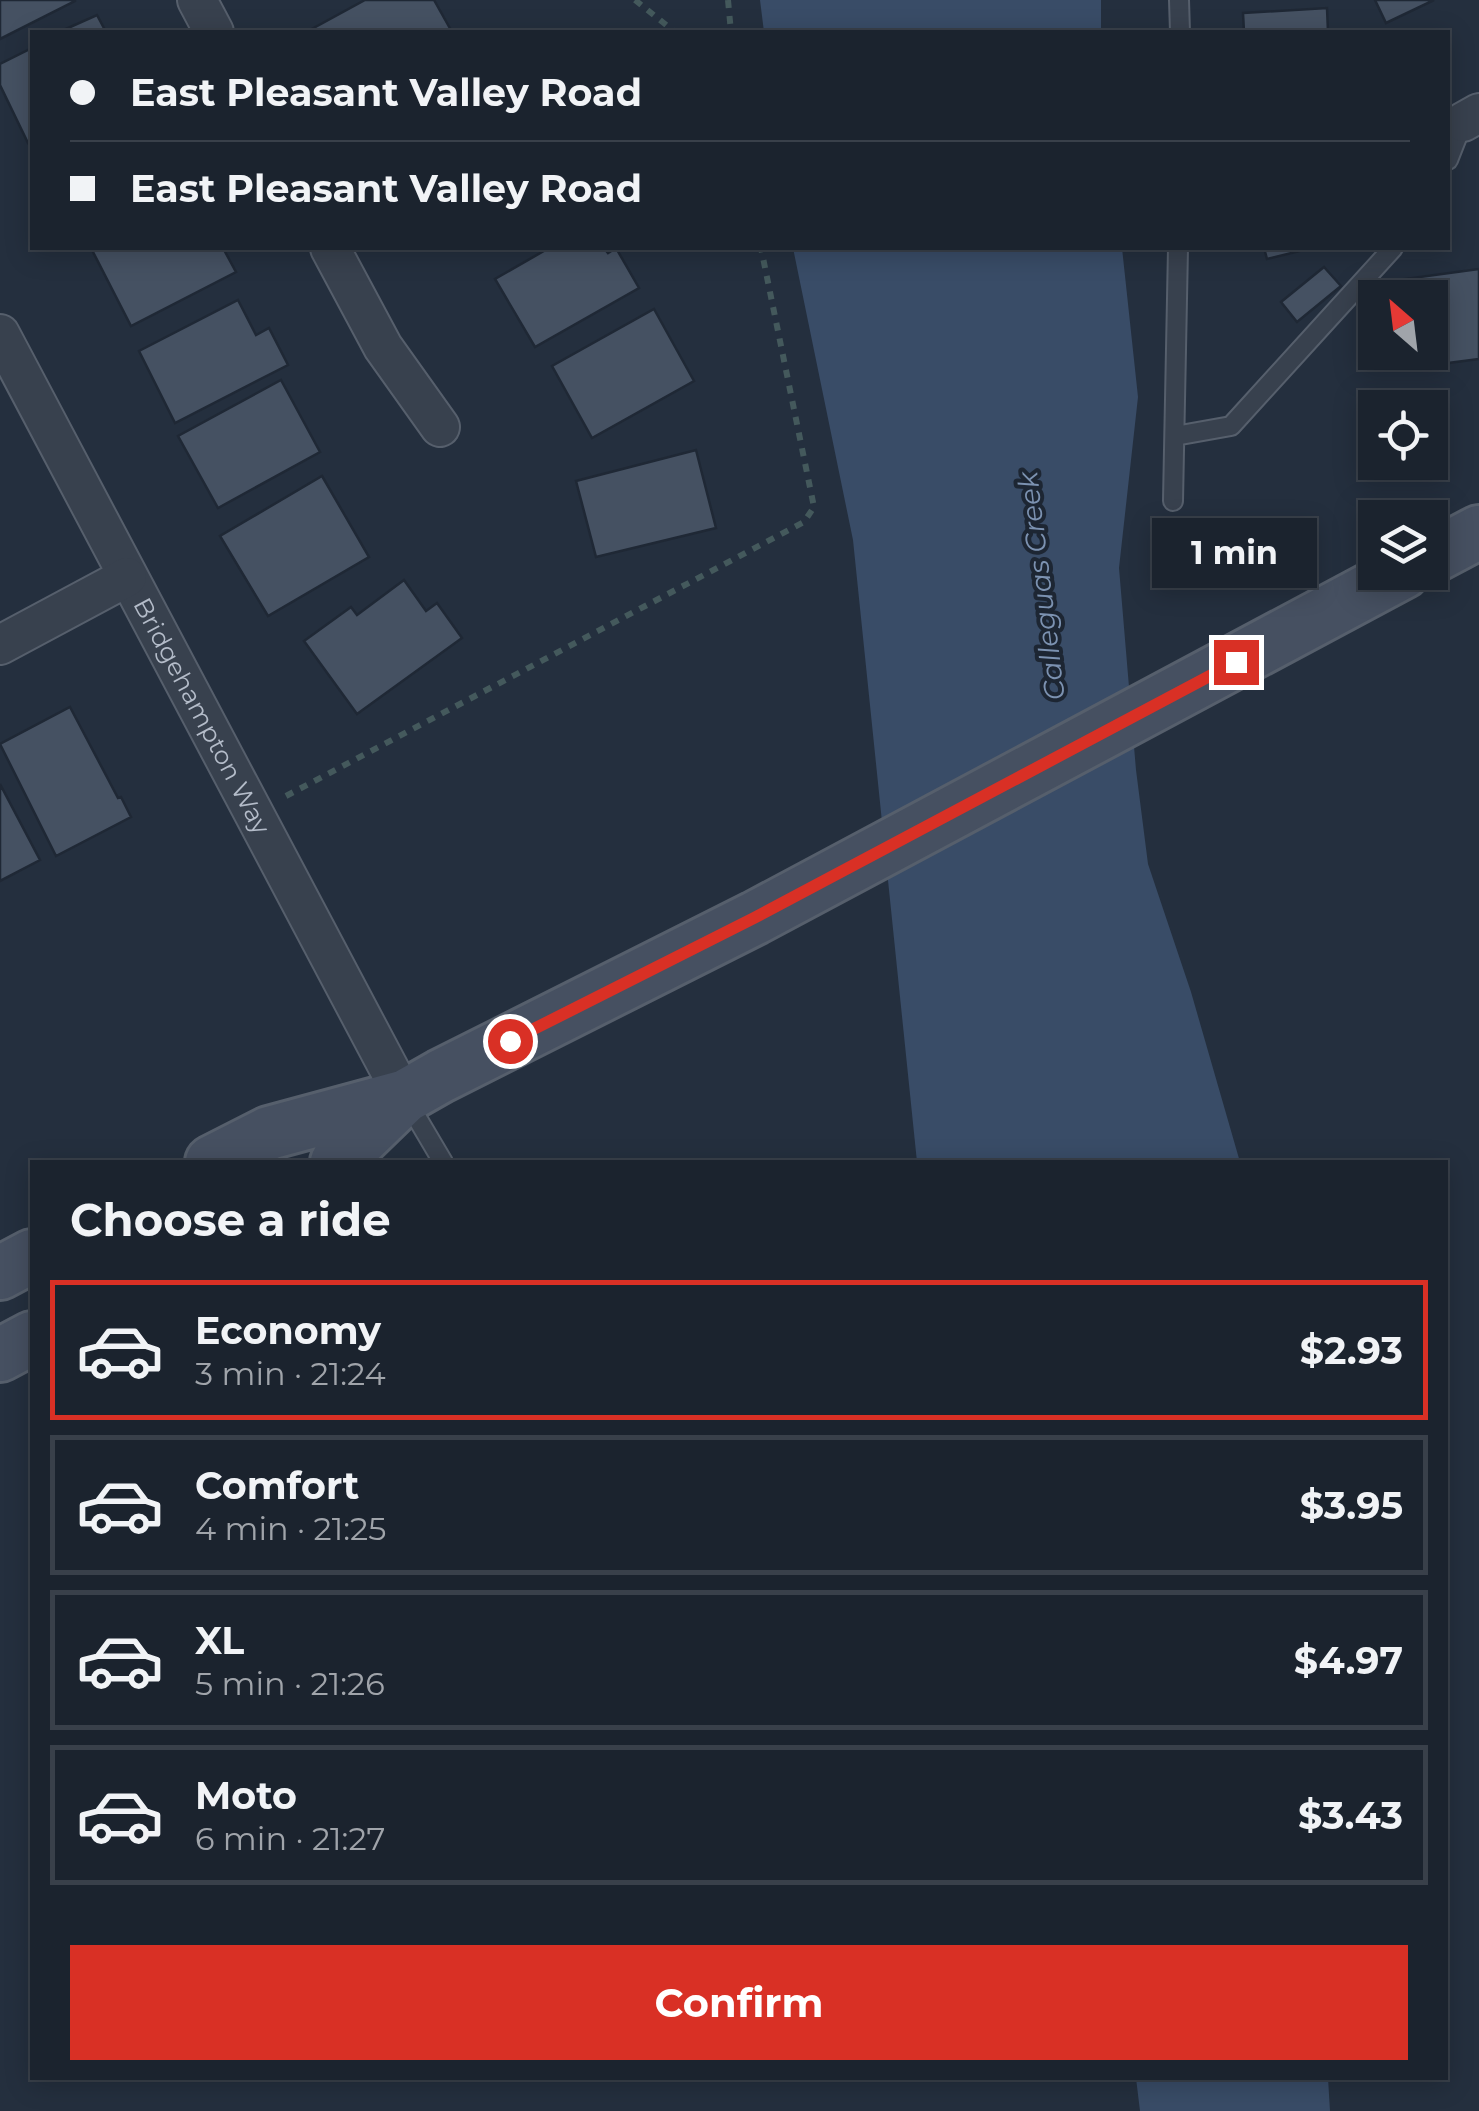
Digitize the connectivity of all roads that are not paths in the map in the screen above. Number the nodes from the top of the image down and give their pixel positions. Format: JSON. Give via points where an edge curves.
{"nodes":[{"id":1,"x":197,"y":0,"type":"edge"},
{"id":2,"x":1179,"y":0,"type":"edge"},
{"id":3,"x":213,"y":30,"type":"edge"},
{"id":4,"x":1180,"y":30,"type":"edge"},
{"id":5,"x":1471,"y":118,"type":"edge"},
{"id":6,"x":1450,"y":156,"type":"edge"},
{"id":7,"x":331,"y":250,"type":"edge"},
{"id":8,"x":1178,"y":250,"type":"edge"},
{"id":9,"x":1391,"y":250,"type":"edge"},
{"id":10,"x":0,"y":334,"type":"edge"},
{"id":11,"x":440,"y":427,"type":"dead end"},
{"id":12,"x":1175,"y":436,"type":"junction"},
{"id":13,"x":1173,"y":501,"type":"dead end"},
{"id":14,"x":1479,"y":532,"type":"edge"},
{"id":15,"x":1448,"y":548,"type":"edge"},
{"id":16,"x":127,"y":576,"type":"junction"},
{"id":17,"x":1370,"y":590,"type":"edge"},
{"id":18,"x":0,"y":644,"type":"edge"},
{"id":19,"x":404,"y":1097,"type":"junction"},
{"id":20,"x":216,"y":1160,"type":"edge"},
{"id":21,"x":339,"y":1160,"type":"edge"},
{"id":22,"x":442,"y":1160,"type":"edge"},
{"id":23,"x":30,"y":1257,"type":"edge"},
{"id":24,"x":0,"y":1273,"type":"edge"},
{"id":25,"x":30,"y":1339,"type":"edge"},
{"id":26,"x":0,"y":1355,"type":"edge"}],
"edges":[{"from":1,"to":3,"type":"street"},
{"from":2,"to":4,"type":"lane"},
{"from":5,"to":6,"type":"lane"},
{"from":7,"to":11,"type":"street","via":[[383,346]]},
{"from":8,"to":12,"type":"lane"},
{"from":9,"to":12,"type":"lane","via":[[1231,426]]},
{"from":10,"to":16,"type":"street","name":"Bridgehampton Way"},
{"from":12,"to":13,"type":"lane"},
{"from":14,"to":15,"type":"main road"},
{"from":16,"to":18,"type":"street"},
{"from":16,"to":19,"type":"street","name":"Bridgehampton Way"},
{"from":17,"to":19,"type":"main road"},
{"from":19,"to":20,"type":"main road","via":[[269,1132]]},
{"from":19,"to":21,"type":"main road"},
{"from":19,"to":22,"type":"lane"},
{"from":23,"to":24,"type":"main road"},
{"from":25,"to":26,"type":"main road"}]}
